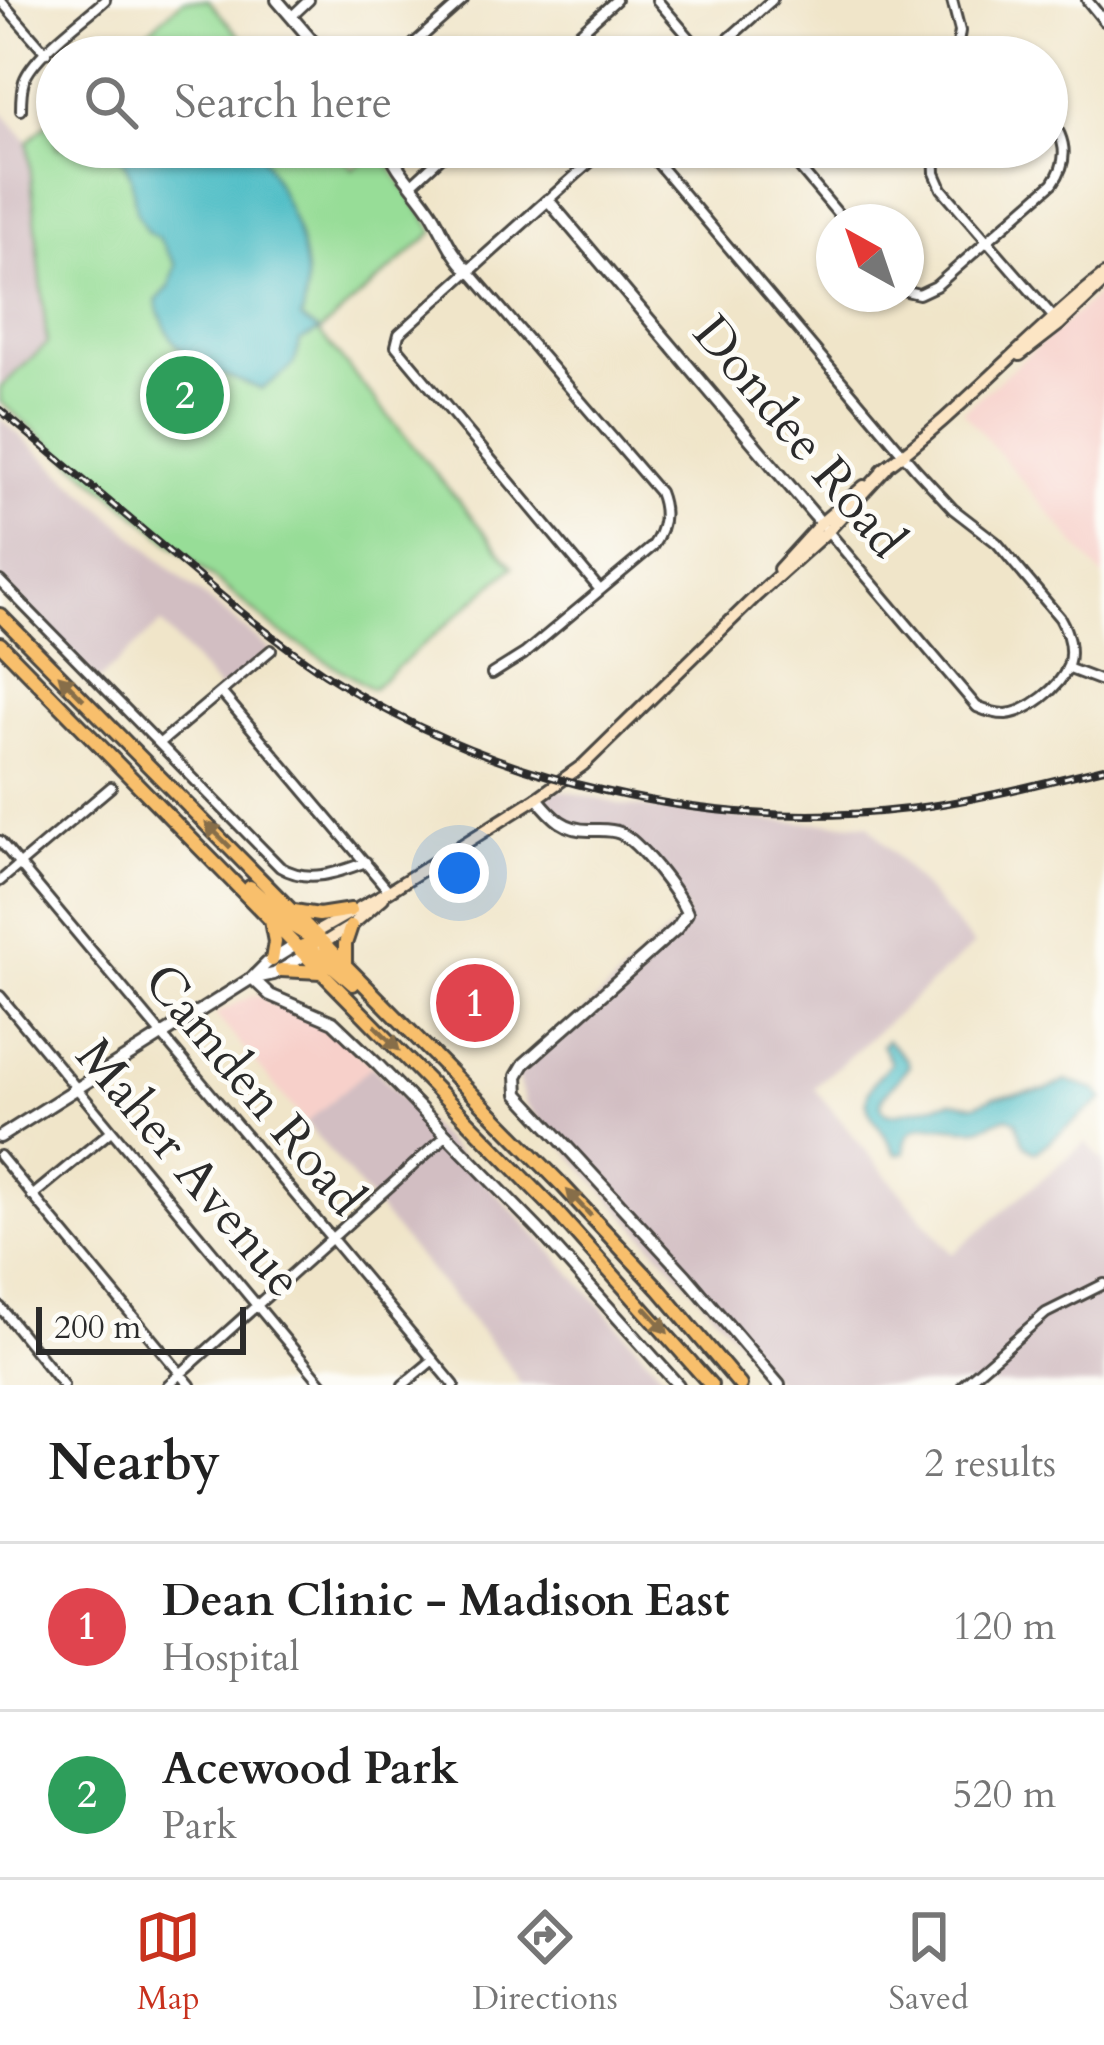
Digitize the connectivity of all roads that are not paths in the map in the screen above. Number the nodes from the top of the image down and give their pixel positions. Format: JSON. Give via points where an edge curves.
{"nodes":[{"id":1,"x":0,"y":0,"type":"edge"},
{"id":2,"x":106,"y":0,"type":"edge"},
{"id":3,"x":277,"y":0,"type":"edge"},
{"id":4,"x":309,"y":0,"type":"edge"},
{"id":5,"x":464,"y":0,"type":"edge"},
{"id":6,"x":616,"y":0,"type":"edge"},
{"id":7,"x":658,"y":0,"type":"edge"},
{"id":8,"x":772,"y":0,"type":"edge"},
{"id":9,"x":952,"y":0,"type":"edge"},
{"id":10,"x":1087,"y":0,"type":"edge"},
{"id":11,"x":292,"y":16,"type":"junction"},
{"id":12,"x":1104,"y":21,"type":"edge"},
{"id":13,"x":65,"y":36,"type":"edge"},
{"id":14,"x":309,"y":36,"type":"edge"},
{"id":15,"x":423,"y":36,"type":"edge"},
{"id":16,"x":576,"y":36,"type":"edge"},
{"id":17,"x":689,"y":36,"type":"edge"},
{"id":18,"x":731,"y":36,"type":"edge"},
{"id":19,"x":961,"y":36,"type":"edge"},
{"id":20,"x":36,"y":41,"type":"edge"},
{"id":21,"x":36,"y":65,"type":"edge"},
{"id":22,"x":21,"y":110,"type":"dead end"},
{"id":23,"x":396,"y":168,"type":"edge"},
{"id":24,"x":429,"y":168,"type":"edge"},
{"id":25,"x":584,"y":168,"type":"edge"},
{"id":26,"x":662,"y":168,"type":"edge"},
{"id":27,"x":800,"y":168,"type":"edge"},
{"id":28,"x":935,"y":168,"type":"edge"},
{"id":29,"x":1061,"y":168,"type":"edge"},
{"id":30,"x":410,"y":186,"type":"junction"},
{"id":31,"x":548,"y":200,"type":"junction"},
{"id":32,"x":830,"y":204,"type":"edge"},
{"id":33,"x":987,"y":242,"type":"junction"},
{"id":34,"x":469,"y":271,"type":"junction"},
{"id":35,"x":1104,"y":279,"type":"edge"},
{"id":36,"x":924,"y":292,"type":"edge"},
{"id":37,"x":1056,"y":321,"type":"junction"},
{"id":38,"x":902,"y":453,"type":"junction"},
{"id":39,"x":824,"y":527,"type":"junction"},
{"id":40,"x":0,"y":581,"type":"edge"},
{"id":41,"x":599,"y":590,"type":"junction"},
{"id":42,"x":0,"y":615,"type":"edge"},
{"id":43,"x":0,"y":644,"type":"edge"},
{"id":44,"x":271,"y":650,"type":"dead end"},
{"id":45,"x":1067,"y":668,"type":"junction"},
{"id":46,"x":492,"y":674,"type":"dead end"},
{"id":47,"x":1104,"y":682,"type":"edge"},
{"id":48,"x":221,"y":692,"type":"junction"},
{"id":49,"x":160,"y":743,"type":"junction"},
{"id":50,"x":111,"y":787,"type":"dead end"},
{"id":51,"x":537,"y":799,"type":"junction"},
{"id":52,"x":172,"y":819,"type":"junction"},
{"id":53,"x":0,"y":841,"type":"edge"},
{"id":54,"x":366,"y":862,"type":"junction"},
{"id":55,"x":20,"y":865,"type":"junction"},
{"id":56,"x":0,"y":881,"type":"edge"},
{"id":57,"x":389,"y":891,"type":"junction"},
{"id":58,"x":351,"y":910,"type":"junction"},
{"id":59,"x":294,"y":911,"type":"junction"},
{"id":60,"x":271,"y":920,"type":"junction"},
{"id":61,"x":351,"y":926,"type":"junction"},
{"id":62,"x":310,"y":944,"type":"junction"},
{"id":63,"x":345,"y":964,"type":"junction"},
{"id":64,"x":276,"y":965,"type":"junction"},
{"id":65,"x":322,"y":972,"type":"junction"},
{"id":66,"x":252,"y":978,"type":"junction"},
{"id":67,"x":0,"y":996,"type":"edge"},
{"id":68,"x":161,"y":1034,"type":"junction"},
{"id":69,"x":465,"y":1084,"type":"junction"},
{"id":70,"x":76,"y":1090,"type":"junction"},
{"id":71,"x":111,"y":1131,"type":"junction"},
{"id":72,"x":447,"y":1136,"type":"junction"},
{"id":73,"x":0,"y":1137,"type":"edge"},
{"id":74,"x":0,"y":1156,"type":"edge"},
{"id":75,"x":32,"y":1196,"type":"junction"},
{"id":76,"x":331,"y":1239,"type":"junction"},
{"id":77,"x":1104,"y":1284,"type":"edge"},
{"id":78,"x":256,"y":1306,"type":"junction"},
{"id":79,"x":0,"y":1307,"type":"edge"},
{"id":80,"x":433,"y":1360,"type":"junction"},
{"id":81,"x":181,"y":1374,"type":"junction"},
{"id":82,"x":63,"y":1385,"type":"edge"},
{"id":83,"x":168,"y":1385,"type":"edge"},
{"id":84,"x":190,"y":1385,"type":"edge"},
{"id":85,"x":323,"y":1385,"type":"edge"},
{"id":86,"x":403,"y":1385,"type":"edge"},
{"id":87,"x":454,"y":1385,"type":"edge"},
{"id":88,"x":678,"y":1385,"type":"edge"},
{"id":89,"x":711,"y":1385,"type":"edge"},
{"id":90,"x":740,"y":1385,"type":"edge"},
{"id":91,"x":779,"y":1385,"type":"edge"},
{"id":92,"x":962,"y":1385,"type":"edge"}],
"edges":[{"from":1,"to":20,"type":"street"},
{"from":2,"to":13,"type":"street"},
{"from":3,"to":11,"type":"street"},
{"from":4,"to":11,"type":"street"},
{"from":5,"to":15,"type":"street"},
{"from":6,"to":16,"type":"street"},
{"from":7,"to":17,"type":"street"},
{"from":8,"to":18,"type":"street"},
{"from":9,"to":19,"type":"street"},
{"from":10,"to":12,"type":"street"},
{"from":11,"to":14,"type":"street"},
{"from":21,"to":22,"type":"street","via":[[23,84]]},
{"from":23,"to":30,"type":"street"},
{"from":24,"to":30,"type":"street"},
{"from":25,"to":31,"type":"street"},
{"from":26,"to":38,"type":"street"},
{"from":27,"to":32,"type":"street"},
{"from":28,"to":33,"type":"street","via":[[942,190]]},
{"from":29,"to":33,"type":"street"},
{"from":30,"to":34,"type":"street"},
{"from":31,"to":34,"type":"street"},
{"from":31,"to":39,"type":"street","name":"Dondee Road"},
{"from":33,"to":36,"type":"street"},
{"from":33,"to":37,"type":"street"},
{"from":34,"to":41,"type":"street","via":[[661,497],[656,542]]},
{"from":34,"to":41,"type":"street","via":[[399,334],[396,346]]},
{"from":35,"to":37,"type":"main road"},
{"from":37,"to":38,"type":"main road"},
{"from":38,"to":39,"type":"main road"},
{"from":38,"to":45,"type":"street","via":[[997,543],[1060,618]]},
{"from":39,"to":45,"type":"street","name":"Dondee Road","via":[[976,707],[999,714],[1026,708]]},
{"from":39,"to":51,"type":"main road","via":[[584,765]]},
{"from":40,"to":49,"type":"street"},
{"from":41,"to":46,"type":"street"},
{"from":59,"to":42,"type":"main road","one_way":true},
{"from":43,"to":52,"type":"main road"},
{"from":44,"to":48,"type":"street"},
{"from":45,"to":47,"type":"street"},
{"from":48,"to":49,"type":"street"},
{"from":48,"to":54,"type":"street"},
{"from":49,"to":54,"type":"street","via":[[290,872],[317,876]]},
{"from":50,"to":55,"type":"street"},
{"from":51,"to":57,"type":"main road"},
{"from":51,"to":91,"type":"street","via":[[572,829],[628,837],[687,913],[524,1064],[518,1094]]},
{"from":52,"to":60,"type":"main road"},
{"from":52,"to":62,"type":"main road"},
{"from":53,"to":55,"type":"street","name":"Camden Road"},
{"from":54,"to":57,"type":"street"},
{"from":55,"to":56,"type":"street"},
{"from":55,"to":68,"type":"street","name":"Camden Road"},
{"from":57,"to":58,"type":"main road"},
{"from":57,"to":61,"type":"main road"},
{"from":58,"to":59,"type":"main road"},
{"from":58,"to":62,"type":"main road"},
{"from":59,"to":62,"type":"main road"},
{"from":60,"to":62,"type":"main road"},
{"from":60,"to":64,"type":"main road"},
{"from":61,"to":62,"type":"main road"},
{"from":61,"to":63,"type":"main road"},
{"from":62,"to":63,"type":"main road"},
{"from":62,"to":64,"type":"street"},
{"from":62,"to":65,"type":"main road"},
{"from":62,"to":69,"type":"main road"},
{"from":63,"to":69,"type":"main road"},
{"from":64,"to":65,"type":"main road"},
{"from":64,"to":66,"type":"street"},
{"from":65,"to":89,"type":"main road","one_way":true,"via":[[554,1209]]},
{"from":66,"to":68,"type":"street"},
{"from":66,"to":72,"type":"street","via":[[276,999],[333,1022]]},
{"from":67,"to":70,"type":"street","name":"Maher Avenue"},
{"from":68,"to":70,"type":"street"},
{"from":68,"to":76,"type":"street","name":"Camden Road"},
{"from":90,"to":69,"type":"main road","one_way":true},
{"from":70,"to":71,"type":"street","name":"Maher Avenue"},
{"from":70,"to":73,"type":"street"},
{"from":71,"to":75,"type":"street"},
{"from":71,"to":78,"type":"street","name":"Maher Avenue"},
{"from":72,"to":76,"type":"street"},
{"from":72,"to":88,"type":"street"},
{"from":74,"to":75,"type":"street"},
{"from":75,"to":81,"type":"street"},
{"from":76,"to":78,"type":"street"},
{"from":76,"to":80,"type":"street","name":"Camden Road"},
{"from":77,"to":92,"type":"street","via":[[1046,1312]]},
{"from":78,"to":81,"type":"street"},
{"from":78,"to":85,"type":"street","name":"Maher Avenue"},
{"from":79,"to":82,"type":"street"},
{"from":80,"to":86,"type":"street"},
{"from":80,"to":87,"type":"street","name":"Camden Road"},
{"from":81,"to":83,"type":"street"},
{"from":81,"to":84,"type":"street"}]}
